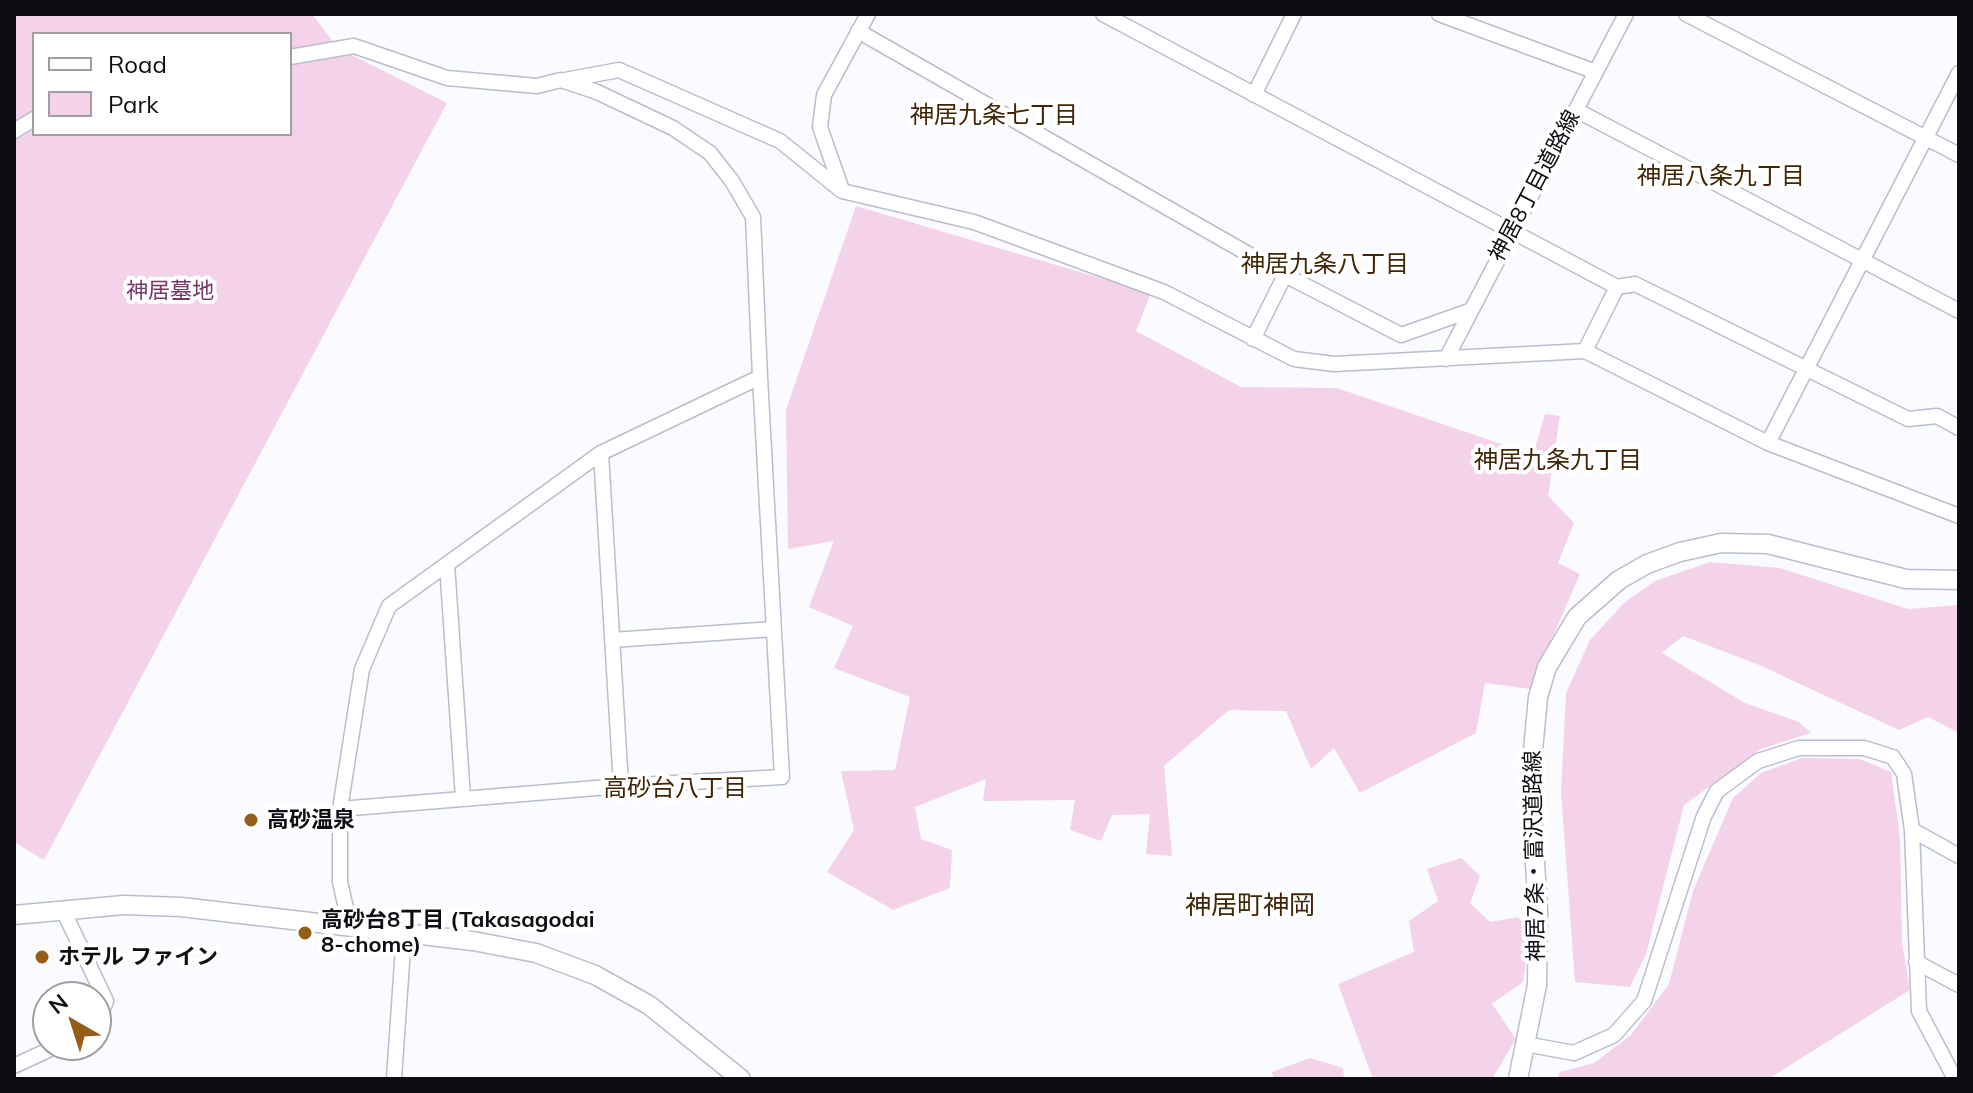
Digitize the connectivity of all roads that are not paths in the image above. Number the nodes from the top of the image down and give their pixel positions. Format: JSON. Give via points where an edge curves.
{"nodes":[{"id":1,"x":868,"y":14,"type":"edge"},
{"id":2,"x":1103,"y":14,"type":"edge"},
{"id":3,"x":1294,"y":14,"type":"edge"},
{"id":4,"x":1439,"y":14,"type":"edge"},
{"id":5,"x":1626,"y":14,"type":"edge"},
{"id":6,"x":1686,"y":14,"type":"edge"},
{"id":7,"x":858,"y":31,"type":"junction"},
{"id":8,"x":292,"y":57,"type":"edge"},
{"id":9,"x":1596,"y":72,"type":"junction"},
{"id":10,"x":1959,"y":73,"type":"edge"},
{"id":11,"x":561,"y":80,"type":"junction"},
{"id":12,"x":1254,"y":95,"type":"junction"},
{"id":13,"x":1576,"y":110,"type":"junction"},
{"id":14,"x":32,"y":120,"type":"edge"},
{"id":15,"x":14,"y":131,"type":"edge"},
{"id":16,"x":1925,"y":137,"type":"junction"},
{"id":17,"x":1959,"y":155,"type":"edge"},
{"id":18,"x":842,"y":191,"type":"junction"},
{"id":19,"x":1511,"y":231,"type":"junction"},
{"id":20,"x":1862,"y":258,"type":"junction"},
{"id":21,"x":1285,"y":275,"type":"junction"},
{"id":22,"x":1617,"y":287,"type":"junction"},
{"id":23,"x":1469,"y":311,"type":"junction"},
{"id":24,"x":1959,"y":311,"type":"edge"},
{"id":25,"x":1253,"y":339,"type":"junction"},
{"id":26,"x":1585,"y":351,"type":"junction"},
{"id":27,"x":1446,"y":359,"type":"junction"},
{"id":28,"x":1806,"y":370,"type":"junction"},
{"id":29,"x":760,"y":377,"type":"junction"},
{"id":30,"x":1959,"y":428,"type":"edge"},
{"id":31,"x":1768,"y":443,"type":"junction"},
{"id":32,"x":601,"y":453,"type":"junction"},
{"id":33,"x":1959,"y":516,"type":"edge"},
{"id":34,"x":447,"y":564,"type":"junction"},
{"id":35,"x":1959,"y":580,"type":"edge"},
{"id":36,"x":774,"y":629,"type":"junction"},
{"id":37,"x":612,"y":640,"type":"junction"},
{"id":38,"x":621,"y":786,"type":"junction"},
{"id":39,"x":463,"y":798,"type":"junction"},
{"id":40,"x":340,"y":809,"type":"junction"},
{"id":41,"x":1912,"y":830,"type":"junction"},
{"id":42,"x":1959,"y":856,"type":"edge"},
{"id":43,"x":63,"y":910,"type":"junction"},
{"id":44,"x":14,"y":915,"type":"edge"},
{"id":45,"x":350,"y":926,"type":"junction"},
{"id":46,"x":404,"y":933,"type":"junction"},
{"id":47,"x":1916,"y":962,"type":"junction"},
{"id":48,"x":97,"y":981,"type":"edge"},
{"id":49,"x":1959,"y":985,"type":"edge"},
{"id":50,"x":1525,"y":1044,"type":"junction"},
{"id":51,"x":394,"y":1079,"type":"edge"},
{"id":52,"x":741,"y":1079,"type":"edge"},
{"id":53,"x":1518,"y":1079,"type":"edge"},
{"id":54,"x":1955,"y":1079,"type":"edge"}],
"edges":[{"from":1,"to":7,"type":"street"},
{"from":2,"to":12,"type":"street"},
{"from":3,"to":12,"type":"street"},
{"from":4,"to":9,"type":"street"},
{"from":5,"to":9,"type":"street","name":"神居8丁目道路線"},
{"from":6,"to":16,"type":"street"},
{"from":7,"to":18,"type":"street","via":[[824,95],[820,127]]},
{"from":7,"to":21,"type":"street"},
{"from":8,"to":11,"type":"street","via":[[354,46],[447,78],[537,86]]},
{"from":9,"to":13,"type":"street","name":"神居8丁目道路線"},
{"from":10,"to":16,"type":"street"},
{"from":11,"to":18,"type":"street","via":[[619,70],[780,141]]},
{"from":11,"to":29,"type":"street","via":[[673,128],[710,153],[732,181],[753,217]]},
{"from":12,"to":19,"type":"street"},
{"from":13,"to":19,"type":"street","name":"神居8丁目道路線"},
{"from":13,"to":20,"type":"street"},
{"from":14,"to":15,"type":"street"},
{"from":16,"to":17,"type":"street"},
{"from":16,"to":20,"type":"street"},
{"from":18,"to":25,"type":"street","via":[[989,228],[1164,292]]},
{"from":19,"to":22,"type":"street"},
{"from":19,"to":23,"type":"street","name":"神居8丁目道路線"},
{"from":20,"to":24,"type":"street"},
{"from":20,"to":28,"type":"street"},
{"from":21,"to":23,"type":"street","via":[[1401,335]]},
{"from":21,"to":25,"type":"street"},
{"from":22,"to":26,"type":"street"},
{"from":22,"to":28,"type":"street","via":[[1635,284]]},
{"from":23,"to":27,"type":"street","name":"神居8丁目道路線"},
{"from":25,"to":27,"type":"street","via":[[1294,359],[1334,364]]},
{"from":26,"to":27,"type":"street"},
{"from":26,"to":31,"type":"street"},
{"from":28,"to":30,"type":"street","via":[[1908,419],[1937,416]]},
{"from":28,"to":31,"type":"street"},
{"from":29,"to":32,"type":"street"},
{"from":29,"to":36,"type":"street"},
{"from":31,"to":33,"type":"street"},
{"from":32,"to":34,"type":"street"},
{"from":32,"to":37,"type":"street"},
{"from":34,"to":39,"type":"street"},
{"from":34,"to":40,"type":"street","via":[[389,606],[362,669]]},
{"from":35,"to":50,"type":"street","name":"神居7条・富沢道路線","via":[[1906,579],[1768,544],[1721,543],[1647,564],[1619,580],[1577,617],[1547,667],[1534,727],[1530,783],[1537,985]]},
{"from":36,"to":37,"type":"street"},
{"from":36,"to":38,"type":"street","via":[[782,777]]},
{"from":37,"to":38,"type":"street"},
{"from":38,"to":39,"type":"street"},
{"from":39,"to":40,"type":"street"},
{"from":40,"to":45,"type":"street","via":[[340,882]]},
{"from":41,"to":42,"type":"street"},
{"from":41,"to":47,"type":"street"},
{"from":41,"to":50,"type":"street","via":[[1904,774],[1893,757],[1864,748],[1799,748],[1758,761],[1717,791],[1704,816],[1644,1001],[1614,1035],[1574,1053]]},
{"from":43,"to":44,"type":"street"},
{"from":43,"to":45,"type":"street","via":[[181,907]]},
{"from":43,"to":48,"type":"street"},
{"from":45,"to":46,"type":"street"},
{"from":46,"to":51,"type":"street"},
{"from":46,"to":52,"type":"street","via":[[536,953],[595,975],[649,1005]]},
{"from":47,"to":49,"type":"street"},
{"from":47,"to":54,"type":"street","via":[[1919,1011]]},
{"from":50,"to":53,"type":"street","name":"神居7条・富沢道路線"}]}
